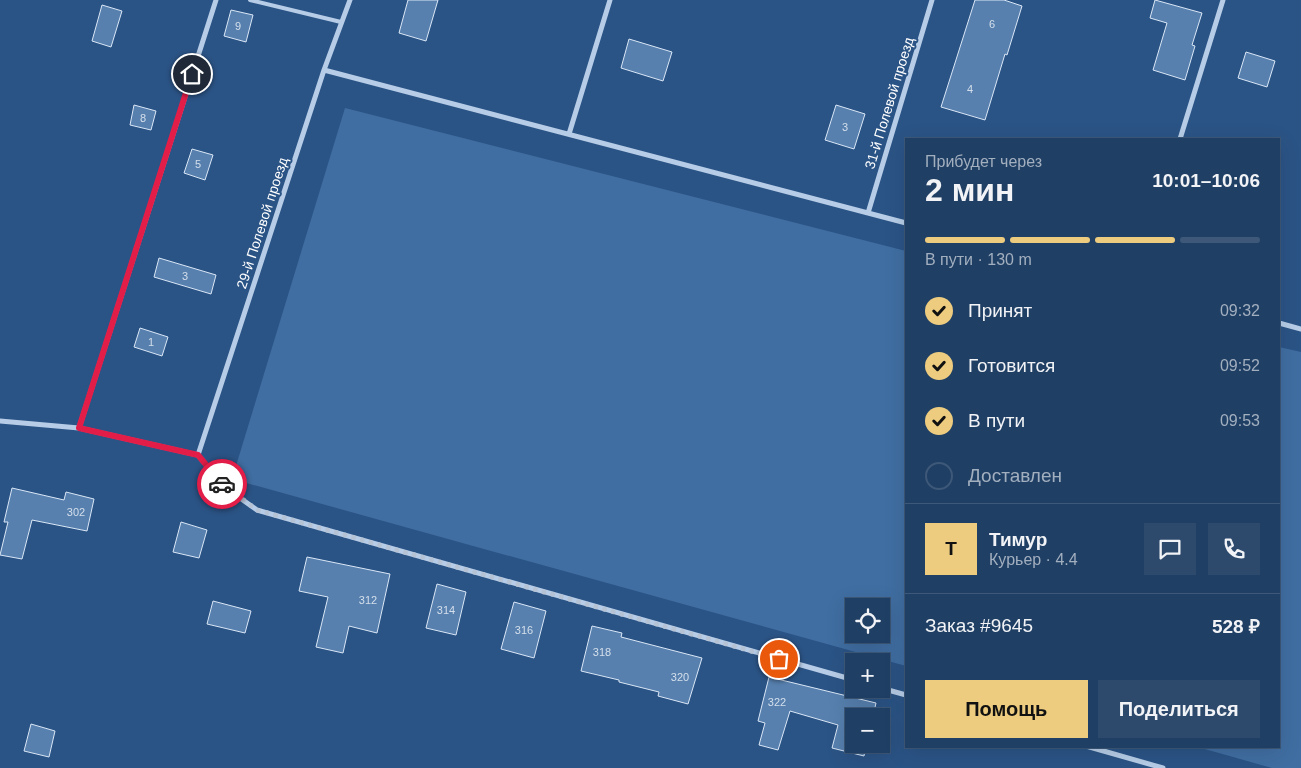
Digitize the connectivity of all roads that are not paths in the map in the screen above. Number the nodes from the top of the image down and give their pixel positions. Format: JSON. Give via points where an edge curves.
{"nodes":[{"id":1,"x":216,"y":0,"type":"edge"},
{"id":2,"x":250,"y":0,"type":"edge"},
{"id":3,"x":350,"y":0,"type":"edge"},
{"id":4,"x":610,"y":0,"type":"edge"},
{"id":5,"x":932,"y":0,"type":"edge"},
{"id":6,"x":1223,"y":0,"type":"edge"},
{"id":7,"x":341,"y":22,"type":"junction"},
{"id":8,"x":324,"y":70,"type":"junction"},
{"id":9,"x":569,"y":134,"type":"junction"},
{"id":10,"x":1180,"y":138,"type":"edge"},
{"id":11,"x":868,"y":213,"type":"junction"},
{"id":12,"x":905,"y":223,"type":"edge"},
{"id":13,"x":1280,"y":323,"type":"edge"},
{"id":14,"x":1301,"y":329,"type":"edge"},
{"id":15,"x":0,"y":421,"type":"edge"},
{"id":16,"x":79,"y":428,"type":"junction"},
{"id":17,"x":198,"y":455,"type":"junction"},
{"id":18,"x":845,"y":677,"type":"edge"},
{"id":19,"x":890,"y":691,"type":"edge"},
{"id":20,"x":905,"y":695,"type":"edge"},
{"id":21,"x":1093,"y":748,"type":"edge"},
{"id":22,"x":1163,"y":768,"type":"edge"}],
"edges":[{"from":1,"to":16,"type":"street"},
{"from":2,"to":7,"type":"lane"},
{"from":3,"to":7,"type":"street","name":"29-й Полевой проезд"},
{"from":4,"to":9,"type":"street"},
{"from":5,"to":11,"type":"street","name":"31-й Полевой проезд"},
{"from":6,"to":10,"type":"street"},
{"from":7,"to":8,"type":"street","name":"29-й Полевой проезд"},
{"from":8,"to":9,"type":"street"},
{"from":8,"to":17,"type":"street","name":"29-й Полевой проезд"},
{"from":9,"to":11,"type":"street"},
{"from":11,"to":12,"type":"street"},
{"from":13,"to":14,"type":"street"},
{"from":15,"to":16,"type":"street"},
{"from":16,"to":17,"type":"street"},
{"from":17,"to":18,"type":"street","via":[[224,486],[257,510]]},
{"from":19,"to":20,"type":"street"},
{"from":21,"to":22,"type":"street"}]}
